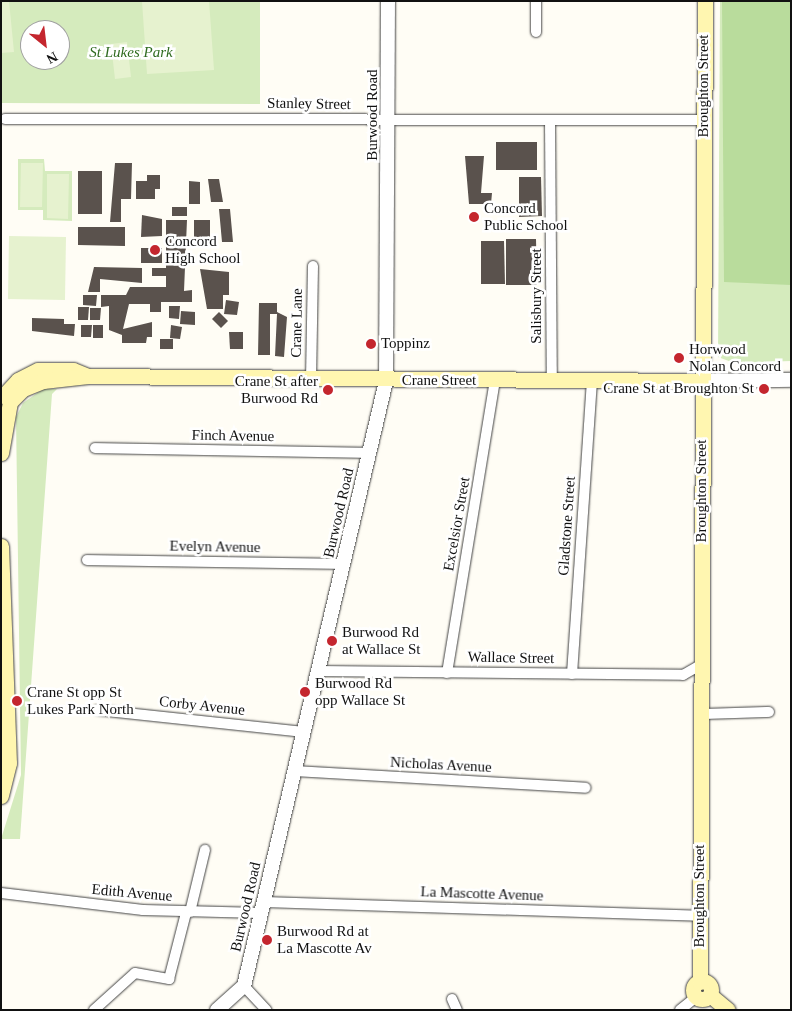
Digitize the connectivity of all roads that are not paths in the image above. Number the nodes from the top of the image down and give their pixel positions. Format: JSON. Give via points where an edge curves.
{"nodes":[{"id":1,"x":388,"y":1,"type":"edge"},
{"id":2,"x":536,"y":1,"type":"edge"},
{"id":3,"x":705,"y":1,"type":"edge"},
{"id":4,"x":536,"y":32,"type":"dead end"},
{"id":5,"x":4,"y":119,"type":"dead end"},
{"id":6,"x":550,"y":120,"type":"junction"},
{"id":7,"x":704,"y":120,"type":"junction"},
{"id":8,"x":390,"y":121,"type":"junction"},
{"id":9,"x":313,"y":266,"type":"dead end"},
{"id":10,"x":88,"y":376,"type":"junction"},
{"id":11,"x":311,"y":380,"type":"junction"},
{"id":12,"x":791,"y":380,"type":"edge"},
{"id":13,"x":495,"y":381,"type":"junction"},
{"id":14,"x":552,"y":381,"type":"junction"},
{"id":15,"x":592,"y":381,"type":"junction"},
{"id":16,"x":703,"y":381,"type":"junction"},
{"id":17,"x":386,"y":382,"type":"junction"},
{"id":18,"x":1,"y":399,"type":"edge"},
{"id":19,"x":96,"y":448,"type":"dead end"},
{"id":20,"x":1,"y":453,"type":"edge"},
{"id":21,"x":370,"y":453,"type":"junction"},
{"id":22,"x":1,"y":546,"type":"edge"},
{"id":23,"x":87,"y":560,"type":"dead end"},
{"id":24,"x":344,"y":564,"type":"junction"},
{"id":25,"x":700,"y":665,"type":"junction"},
{"id":26,"x":318,"y":672,"type":"junction"},
{"id":27,"x":447,"y":673,"type":"junction"},
{"id":28,"x":572,"y":674,"type":"junction"},
{"id":29,"x":98,"y":710,"type":"dead end"},
{"id":30,"x":769,"y":712,"type":"dead end"},
{"id":31,"x":700,"y":714,"type":"junction"},
{"id":32,"x":304,"y":732,"type":"junction"},
{"id":33,"x":295,"y":771,"type":"junction"},
{"id":34,"x":586,"y":788,"type":"dead end"},
{"id":35,"x":1,"y":796,"type":"edge"},
{"id":36,"x":205,"y":850,"type":"dead end"},
{"id":37,"x":1,"y":893,"type":"edge"},
{"id":38,"x":262,"y":908,"type":"junction"},
{"id":39,"x":188,"y":912,"type":"junction"},
{"id":40,"x":699,"y":916,"type":"junction"},
{"id":41,"x":244,"y":986,"type":"junction"},
{"id":42,"x":703,"y":996,"type":"junction"},
{"id":43,"x":452,"y":998,"type":"dead end"},
{"id":44,"x":94,"y":1010,"type":"edge"},
{"id":45,"x":217,"y":1010,"type":"edge"},
{"id":46,"x":266,"y":1010,"type":"edge"},
{"id":47,"x":457,"y":1010,"type":"edge"},
{"id":48,"x":680,"y":1010,"type":"edge"},
{"id":49,"x":728,"y":1010,"type":"edge"}],
"edges":[{"from":1,"to":8,"type":"street","name":"Burwood Road"},
{"from":2,"to":4,"type":"street"},
{"from":3,"to":7,"type":"main road","name":"Broughton Street"},
{"from":5,"to":8,"type":"street","name":"Stanley Street"},
{"from":6,"to":7,"type":"street","name":"Stanley Street"},
{"from":6,"to":8,"type":"street","name":"Stanley Street"},
{"from":6,"to":14,"type":"street","name":"Salisbury Street"},
{"from":7,"to":16,"type":"main road","name":"Broughton Street"},
{"from":8,"to":17,"type":"street","name":"Burwood Road"},
{"from":9,"to":11,"type":"street","name":"Crane Lane"},
{"from":10,"to":11,"type":"main road","name":"Crane Street"},
{"from":10,"to":18,"type":"main road","name":"Crane Street","via":[[73,370],[38,370],[18,380]]},
{"from":10,"to":20,"type":"main road","name":"Crane Street","via":[[43,381],[17,394],[4,416]]},
{"from":11,"to":17,"type":"main road","name":"Crane Street"},
{"from":12,"to":16,"type":"street","name":"Crane Street"},
{"from":13,"to":14,"type":"main road","name":"Crane Street"},
{"from":13,"to":17,"type":"main road","name":"Crane Street"},
{"from":13,"to":27,"type":"street","name":"Excelsior Street"},
{"from":14,"to":15,"type":"main road","name":"Crane Street"},
{"from":15,"to":16,"type":"main road","name":"Crane Street"},
{"from":15,"to":28,"type":"street","name":"Gladstone Street"},
{"from":16,"to":25,"type":"main road","name":"Broughton Street"},
{"from":17,"to":21,"type":"street","name":"Burwood Road"},
{"from":19,"to":21,"type":"street","name":"Finch Avenue"},
{"from":21,"to":24,"type":"street","name":"Burwood Road"},
{"from":22,"to":35,"type":"main road","via":[[9,764]]},
{"from":23,"to":24,"type":"street","name":"Evelyn Avenue"},
{"from":24,"to":26,"type":"street","name":"Burwood Road"},
{"from":25,"to":28,"type":"street","name":"Wallace Street","via":[[683,675]]},
{"from":25,"to":31,"type":"main road","name":"Broughton Street"},
{"from":26,"to":27,"type":"street","name":"Wallace Street"},
{"from":26,"to":32,"type":"street","name":"Burwood Road"},
{"from":27,"to":28,"type":"street","name":"Wallace Street"},
{"from":29,"to":32,"type":"street","name":"Corby Avenue"},
{"from":30,"to":31,"type":"street"},
{"from":31,"to":40,"type":"main road","name":"Broughton Street"},
{"from":32,"to":33,"type":"street","name":"Burwood Road"},
{"from":33,"to":34,"type":"street","name":"Nicholas Avenue"},
{"from":33,"to":38,"type":"street","name":"Burwood Road"},
{"from":36,"to":39,"type":"street"},
{"from":37,"to":39,"type":"street","name":"Edith Avenue"},
{"from":38,"to":39,"type":"street","name":"Edith Avenue"},
{"from":38,"to":40,"type":"street","name":"La Mascotte Avenue"},
{"from":38,"to":41,"type":"street","name":"Burwood Road"},
{"from":39,"to":44,"type":"street","via":[[169,980],[135,974]]},
{"from":40,"to":42,"type":"main road","name":"Broughton Street","via":[[700,982],[710,986]]},
{"from":41,"to":45,"type":"street"},
{"from":41,"to":46,"type":"street"},
{"from":42,"to":48,"type":"street"},
{"from":42,"to":49,"type":"main road"},
{"from":43,"to":47,"type":"street"}]}
